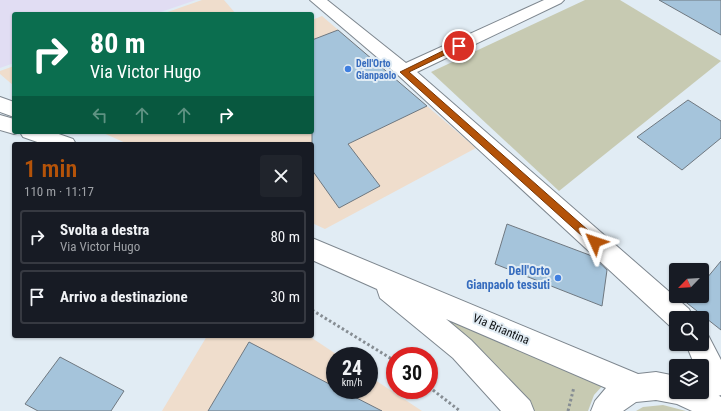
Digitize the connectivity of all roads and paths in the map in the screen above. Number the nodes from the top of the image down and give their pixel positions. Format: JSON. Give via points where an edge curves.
{"nodes":[{"id":1,"x":318,"y":0,"type":"edge"},
{"id":2,"x":556,"y":0,"type":"edge"},
{"id":3,"x":404,"y":72,"type":"junction"},
{"id":4,"x":0,"y":104,"type":"edge"},
{"id":5,"x":12,"y":109,"type":"edge"},
{"id":6,"x":0,"y":122,"type":"edge"},
{"id":7,"x":12,"y":127,"type":"edge"},
{"id":8,"x":38,"y":134,"type":"edge"},
{"id":9,"x":55,"y":138,"type":"edge"},
{"id":10,"x":314,"y":250,"type":"edge"},
{"id":11,"x":364,"y":272,"type":"junction"},
{"id":12,"x":314,"y":311,"type":"edge"},
{"id":13,"x":672,"y":311,"type":"edge"},
{"id":14,"x":709,"y":342,"type":"edge"},
{"id":15,"x":721,"y":352,"type":"edge"},
{"id":16,"x":386,"y":355,"type":"edge"},
{"id":17,"x":636,"y":387,"type":"junction"},
{"id":18,"x":669,"y":387,"type":"edge"},
{"id":19,"x":438,"y":394,"type":"edge"},
{"id":20,"x":706,"y":399,"type":"edge"},
{"id":21,"x":460,"y":411,"type":"edge"},
{"id":22,"x":520,"y":411,"type":"edge"},
{"id":23,"x":605,"y":411,"type":"edge"},
{"id":24,"x":717,"y":411,"type":"edge"}],
"edges":[{"from":1,"to":3,"type":"street"},
{"from":2,"to":3,"type":"street"},
{"from":3,"to":13,"type":"street"},
{"from":4,"to":5,"type":"street"},
{"from":6,"to":7,"type":"street"},
{"from":8,"to":9,"type":"street"},
{"from":10,"to":11,"type":"street","name":"Via Briantina"},
{"from":11,"to":17,"type":"street","name":"Via Briantina"},
{"from":11,"to":22,"type":"street","name":"Via Briantina","via":[[421,314],[462,349]]},
{"from":12,"to":16,"type":"path"},
{"from":14,"to":15,"type":"street"},
{"from":17,"to":18,"type":"street"},
{"from":17,"to":23,"type":"street","via":[[616,397]]},
{"from":19,"to":21,"type":"path"},
{"from":20,"to":24,"type":"street"}]}
